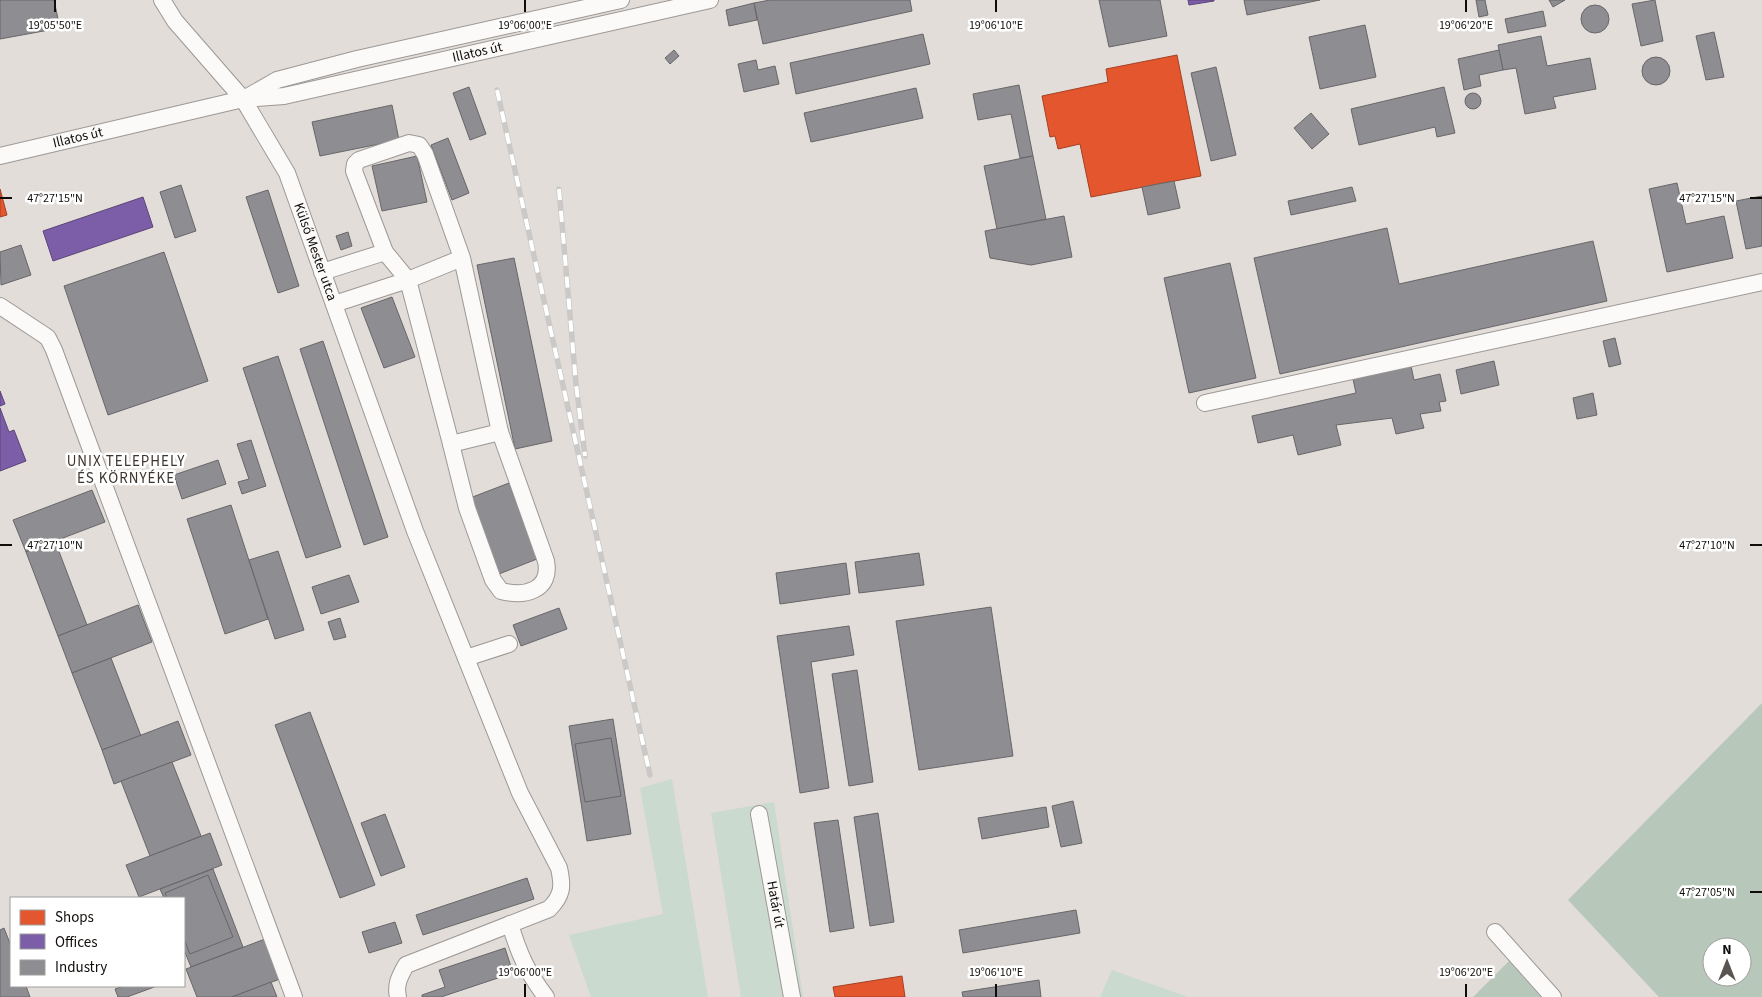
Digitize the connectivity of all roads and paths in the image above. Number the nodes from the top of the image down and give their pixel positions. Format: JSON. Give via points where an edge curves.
{"nodes":[{"id":1,"x":162,"y":0,"type":"edge"},
{"id":2,"x":621,"y":0,"type":"edge"},
{"id":3,"x":710,"y":0,"type":"edge"},
{"id":4,"x":243,"y":99,"type":"junction"},
{"id":5,"x":0,"y":156,"type":"edge"},
{"id":6,"x":385,"y":252,"type":"junction"},
{"id":7,"x":462,"y":258,"type":"junction"},
{"id":8,"x":322,"y":272,"type":"junction"},
{"id":9,"x":408,"y":280,"type":"junction"},
{"id":10,"x":1762,"y":282,"type":"edge"},
{"id":11,"x":334,"y":304,"type":"junction"},
{"id":12,"x":0,"y":306,"type":"edge"},
{"id":13,"x":1204,"y":403,"type":"dead end"},
{"id":14,"x":500,"y":432,"type":"junction"},
{"id":15,"x":451,"y":444,"type":"junction"},
{"id":16,"x":509,"y":644,"type":"dead end"},
{"id":17,"x":466,"y":658,"type":"junction"},
{"id":18,"x":759,"y":814,"type":"dead end"},
{"id":19,"x":510,"y":924,"type":"junction"},
{"id":20,"x":1495,"y":932,"type":"dead end"},
{"id":21,"x":294,"y":997,"type":"edge"},
{"id":22,"x":398,"y":997,"type":"edge"},
{"id":23,"x":546,"y":997,"type":"edge"},
{"id":24,"x":792,"y":997,"type":"edge"},
{"id":25,"x":1553,"y":997,"type":"edge"}],
"edges":[{"from":1,"to":4,"type":"street","name":"Külső Mester utca","via":[[176,22]]},
{"from":2,"to":4,"type":"street","name":"Illatos út","via":[[357,59],[277,80]]},
{"from":3,"to":4,"type":"street","name":"Illatos út","via":[[284,96]]},
{"from":4,"to":5,"type":"street","name":"Illatos út"},
{"from":4,"to":8,"type":"street","name":"Külső Mester utca","via":[[287,173]]},
{"from":6,"to":7,"type":"street","via":[[354,171],[355,164],[409,142],[419,145],[425,154]]},
{"from":6,"to":8,"type":"street"},
{"from":6,"to":9,"type":"street"},
{"from":7,"to":9,"type":"street"},
{"from":7,"to":14,"type":"street"},
{"from":8,"to":11,"type":"street","name":"Külső Mester utca"},
{"from":9,"to":11,"type":"street"},
{"from":9,"to":15,"type":"street"},
{"from":10,"to":13,"type":"street"},
{"from":11,"to":17,"type":"street","name":"Külső Mester utca","via":[[415,531]]},
{"from":12,"to":21,"type":"street","via":[[48,338],[54,350]]},
{"from":14,"to":15,"type":"street"},
{"from":14,"to":15,"type":"street","via":[[548,570],[545,582],[534,590],[514,594],[501,591],[493,580],[467,508]]},
{"from":16,"to":17,"type":"street"},
{"from":17,"to":19,"type":"street","name":"Külső Mester utca","via":[[520,793],[559,868],[561,878],[561,892],[549,909]]},
{"from":18,"to":24,"type":"street","name":"Határ út"},
{"from":19,"to":22,"type":"street","name":"Külső Mester utca","via":[[406,965],[396,988]]},
{"from":19,"to":23,"type":"street","via":[[530,975]]},
{"from":20,"to":25,"type":"street"}]}
